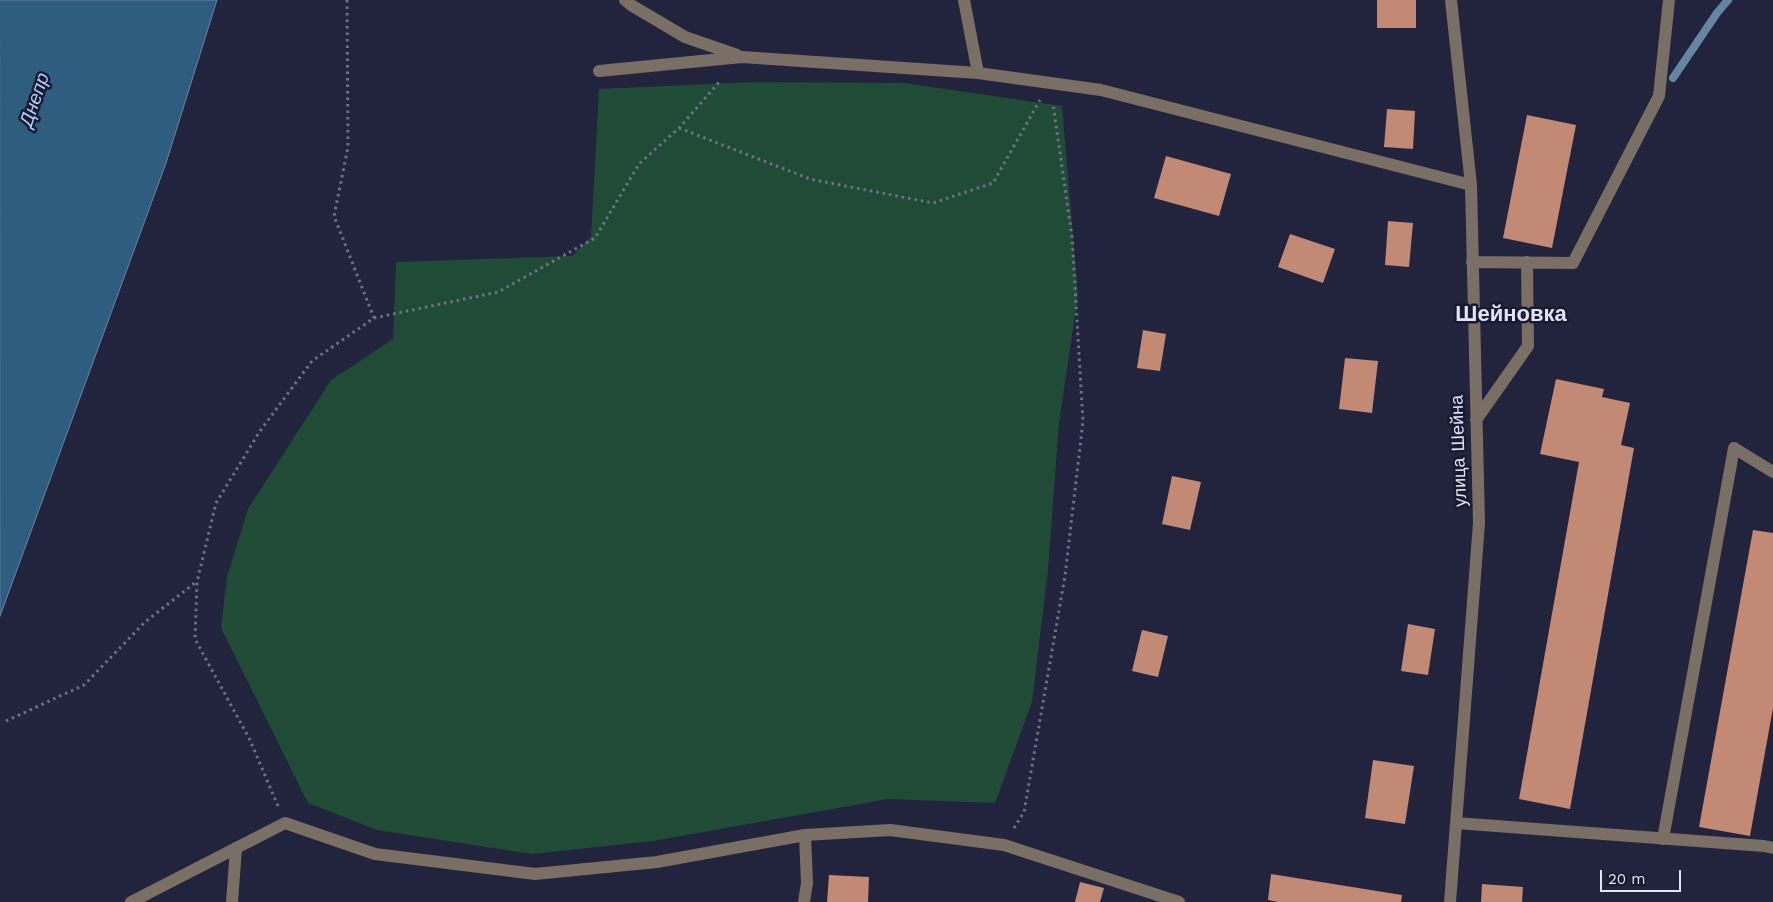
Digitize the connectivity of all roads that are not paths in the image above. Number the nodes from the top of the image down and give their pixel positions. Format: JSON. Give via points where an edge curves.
{"nodes":[{"id":1,"x":625,"y":0,"type":"edge"},
{"id":2,"x":964,"y":0,"type":"edge"},
{"id":3,"x":1451,"y":0,"type":"edge"},
{"id":4,"x":1669,"y":0,"type":"edge"},
{"id":5,"x":742,"y":57,"type":"junction"},
{"id":6,"x":599,"y":71,"type":"dead end"},
{"id":7,"x":978,"y":73,"type":"junction"},
{"id":8,"x":1471,"y":185,"type":"junction"},
{"id":9,"x":1472,"y":262,"type":"junction"},
{"id":10,"x":1527,"y":262,"type":"junction"},
{"id":11,"x":1476,"y":420,"type":"junction"},
{"id":12,"x":1773,"y":472,"type":"edge"},
{"id":13,"x":1456,"y":823,"type":"junction"},
{"id":14,"x":805,"y":835,"type":"junction"},
{"id":15,"x":1663,"y":838,"type":"junction"},
{"id":16,"x":236,"y":848,"type":"junction"},
{"id":17,"x":1773,"y":848,"type":"edge"},
{"id":18,"x":130,"y":902,"type":"edge"},
{"id":19,"x":232,"y":902,"type":"edge"},
{"id":20,"x":804,"y":902,"type":"edge"},
{"id":21,"x":1179,"y":902,"type":"edge"},
{"id":22,"x":1450,"y":902,"type":"edge"}],
"edges":[{"from":1,"to":5,"type":"street","via":[[685,37]]},
{"from":2,"to":7,"type":"street"},
{"from":3,"to":8,"type":"street","name":"улица Шейна"},
{"from":4,"to":10,"type":"street","via":[[1659,96],[1573,263]]},
{"from":5,"to":6,"type":"street"},
{"from":5,"to":7,"type":"street"},
{"from":7,"to":8,"type":"street","via":[[1101,90]]},
{"from":8,"to":9,"type":"street","name":"улица Шейна"},
{"from":9,"to":10,"type":"street"},
{"from":9,"to":11,"type":"street","name":"улица Шейна"},
{"from":10,"to":11,"type":"street","via":[[1528,346]]},
{"from":11,"to":13,"type":"street","name":"улица Шейна","via":[[1479,523]]},
{"from":12,"to":15,"type":"street","via":[[1734,448]]},
{"from":13,"to":15,"type":"street"},
{"from":13,"to":22,"type":"street","name":"улица Шейна"},
{"from":14,"to":16,"type":"street","via":[[657,862],[534,874],[375,854],[285,823]]},
{"from":14,"to":20,"type":"street","via":[[807,883]]},
{"from":14,"to":21,"type":"street","via":[[890,830],[1004,845]]},
{"from":15,"to":17,"type":"street"},
{"from":16,"to":18,"type":"street"},
{"from":16,"to":19,"type":"street"}]}
